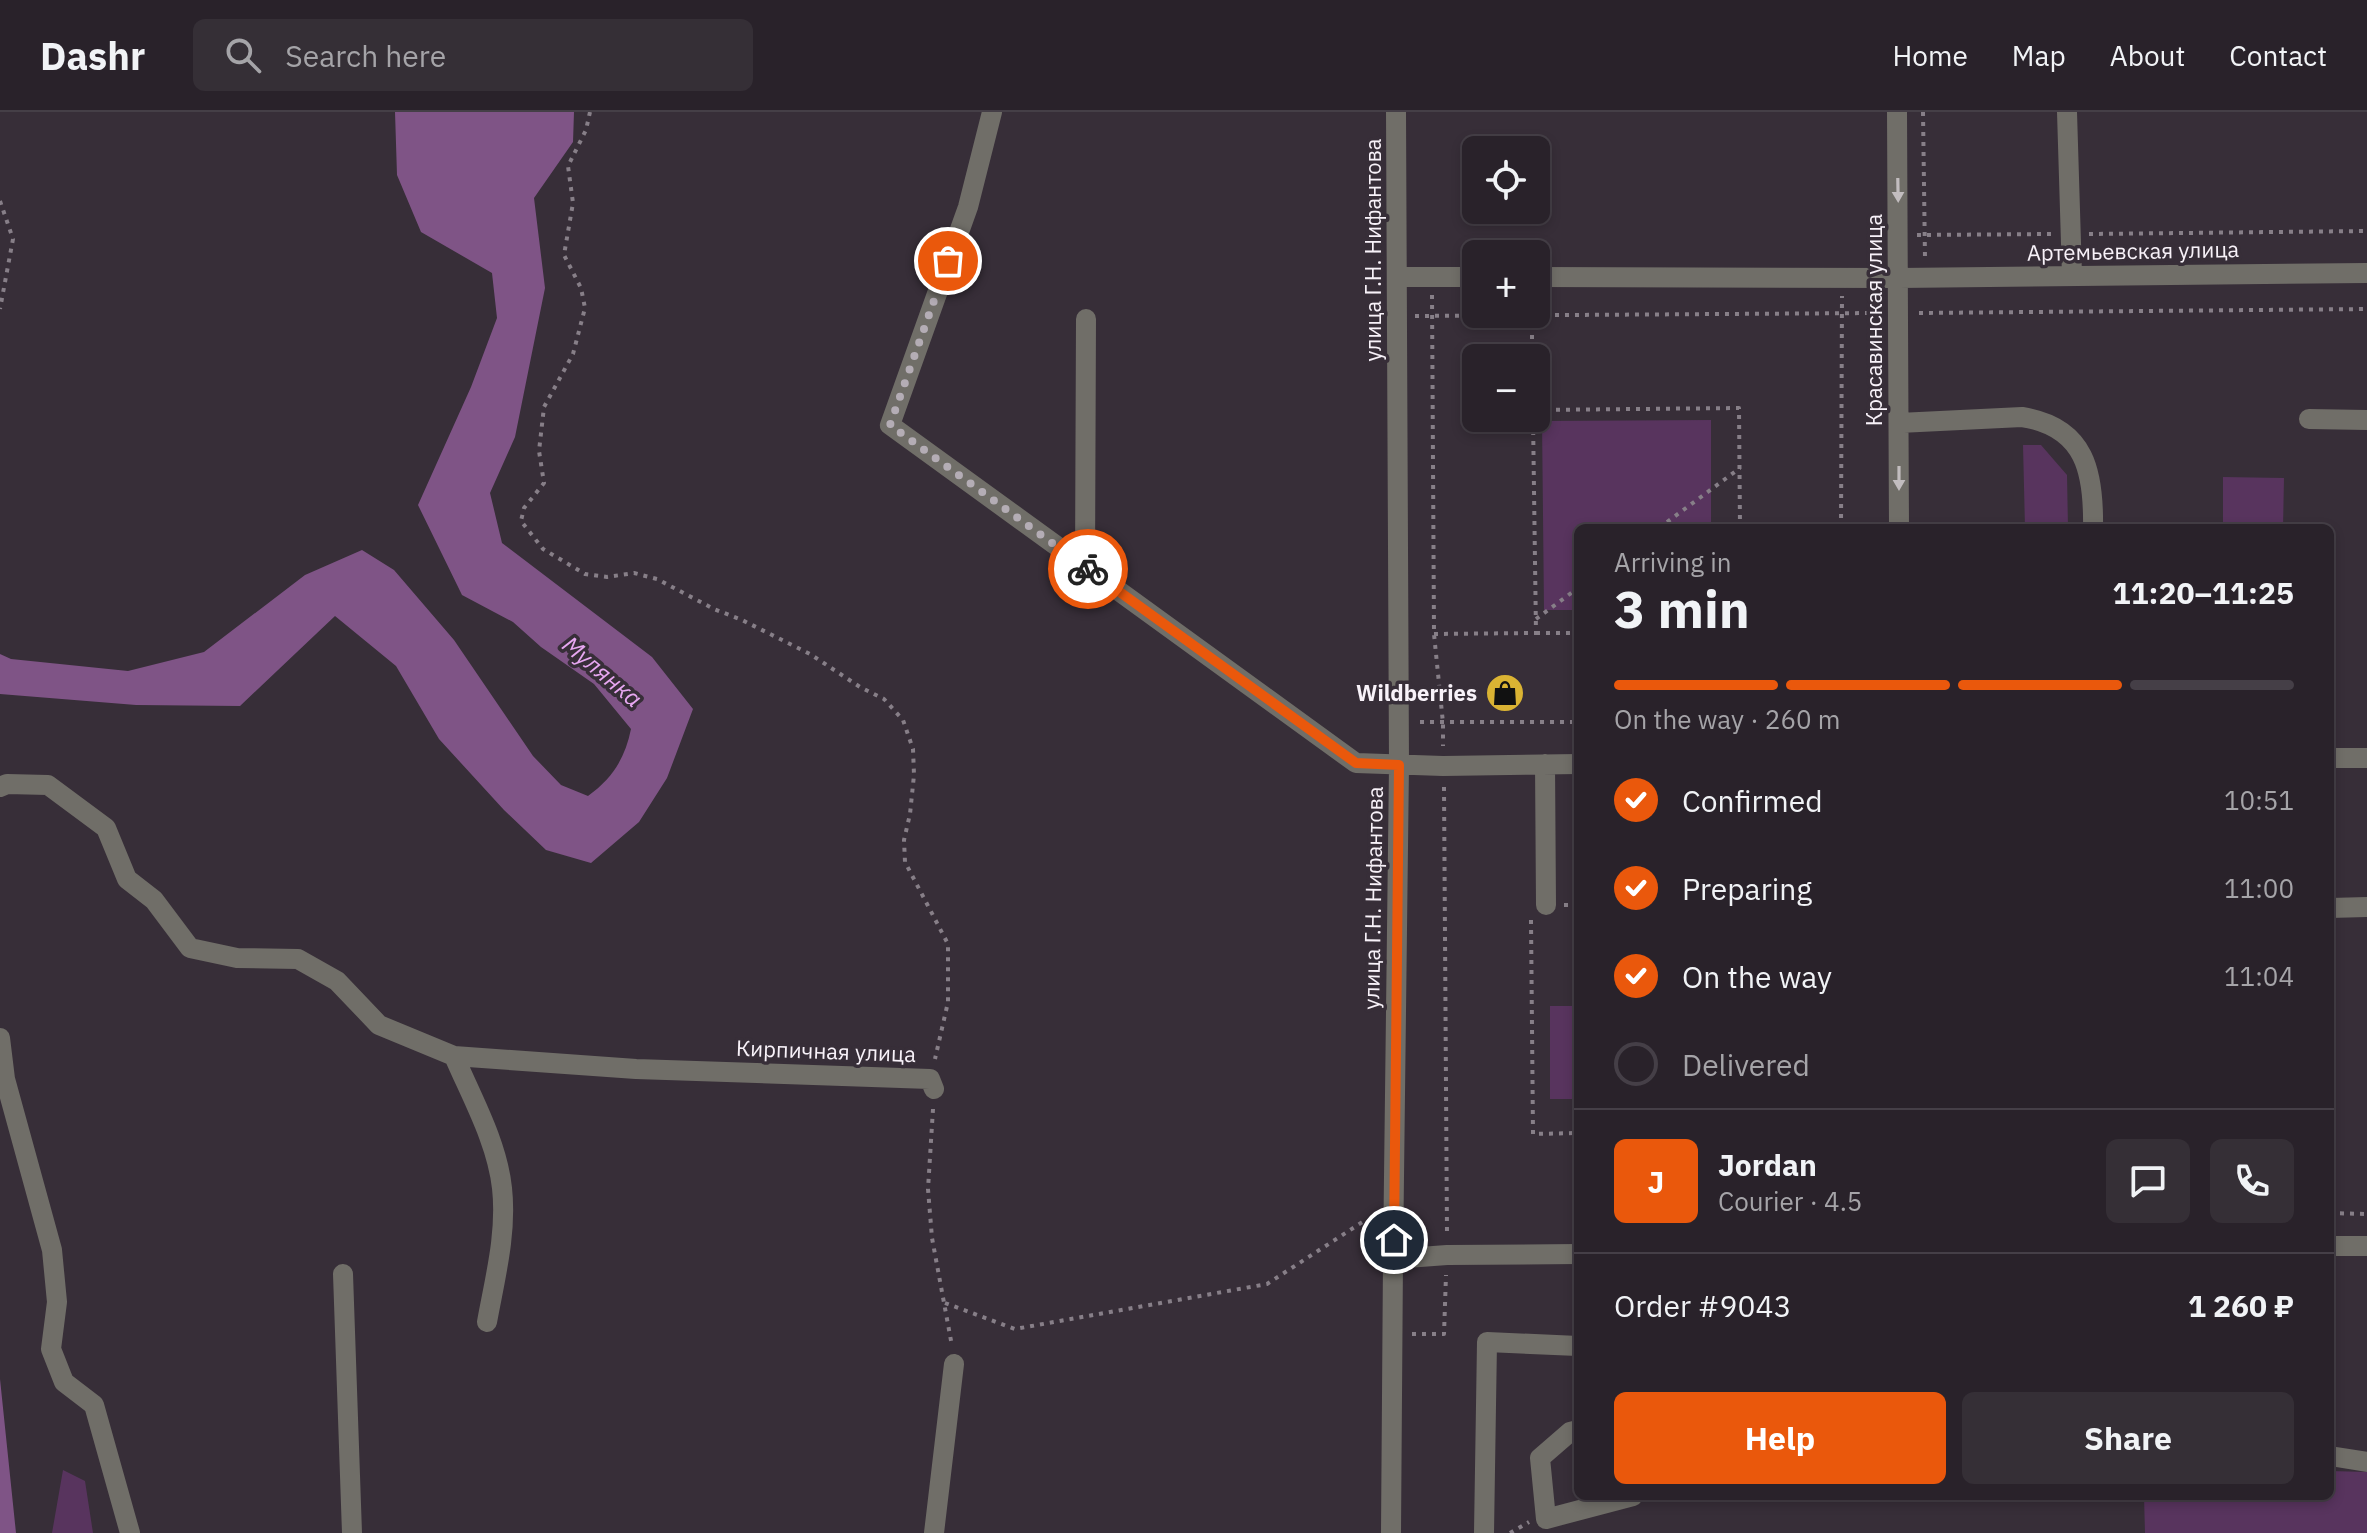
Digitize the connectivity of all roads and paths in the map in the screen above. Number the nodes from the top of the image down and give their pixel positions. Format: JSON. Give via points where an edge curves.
{"nodes":[{"id":1,"x":590,"y":112,"type":"edge"},
{"id":2,"x":992,"y":112,"type":"edge"},
{"id":3,"x":1396,"y":112,"type":"edge"},
{"id":4,"x":1897,"y":112,"type":"edge"},
{"id":5,"x":1923,"y":112,"type":"edge"},
{"id":6,"x":2067,"y":112,"type":"edge"},
{"id":7,"x":0,"y":201,"type":"edge"},
{"id":8,"x":2367,"y":231,"type":"edge"},
{"id":9,"x":2070,"y":234,"type":"junction"},
{"id":10,"x":1898,"y":235,"type":"junction"},
{"id":11,"x":1924,"y":235,"type":"junction"},
{"id":12,"x":2367,"y":273,"type":"edge"},
{"id":13,"x":2072,"y":276,"type":"junction"},
{"id":14,"x":1397,"y":277,"type":"junction"},
{"id":15,"x":1432,"y":277,"type":"junction"},
{"id":16,"x":1462,"y":277,"type":"edge"},
{"id":17,"x":1550,"y":277,"type":"edge"},
{"id":18,"x":1842,"y":277,"type":"junction"},
{"id":19,"x":1925,"y":277,"type":"junction"},
{"id":20,"x":1899,"y":278,"type":"junction"},
{"id":21,"x":0,"y":309,"type":"edge"},
{"id":22,"x":1086,"y":319,"type":"dead end"},
{"id":23,"x":1550,"y":410,"type":"edge"},
{"id":24,"x":2309,"y":419,"type":"dead end"},
{"id":25,"x":2367,"y":420,"type":"edge"},
{"id":26,"x":1899,"y":423,"type":"junction"},
{"id":27,"x":1533,"y":432,"type":"edge"},
{"id":28,"x":1740,"y":468,"type":"junction"},
{"id":29,"x":1664,"y":524,"type":"edge"},
{"id":30,"x":1740,"y":524,"type":"edge"},
{"id":31,"x":1841,"y":524,"type":"edge"},
{"id":32,"x":1899,"y":524,"type":"edge"},
{"id":33,"x":2093,"y":524,"type":"edge"},
{"id":34,"x":1085,"y":566,"type":"junction"},
{"id":35,"x":1574,"y":591,"type":"edge"},
{"id":36,"x":1536,"y":619,"type":"junction"},
{"id":37,"x":1536,"y":633,"type":"junction"},
{"id":38,"x":1574,"y":633,"type":"edge"},
{"id":39,"x":1434,"y":634,"type":"junction"},
{"id":40,"x":1398,"y":721,"type":"junction"},
{"id":41,"x":1574,"y":722,"type":"edge"},
{"id":42,"x":1443,"y":723,"type":"junction"},
{"id":43,"x":2334,"y":758,"type":"edge"},
{"id":44,"x":2367,"y":758,"type":"edge"},
{"id":45,"x":1545,"y":764,"type":"junction"},
{"id":46,"x":1574,"y":764,"type":"edge"},
{"id":47,"x":1399,"y":765,"type":"junction"},
{"id":48,"x":1443,"y":766,"type":"junction"},
{"id":49,"x":0,"y":787,"type":"edge"},
{"id":50,"x":1546,"y":905,"type":"dead end"},
{"id":51,"x":2367,"y":907,"type":"edge"},
{"id":52,"x":2334,"y":908,"type":"edge"},
{"id":53,"x":1531,"y":920,"type":"dead end"},
{"id":54,"x":0,"y":1038,"type":"edge"},
{"id":55,"x":454,"y":1056,"type":"junction"},
{"id":56,"x":932,"y":1084,"type":"junction"},
{"id":57,"x":1574,"y":1133,"type":"edge"},
{"id":58,"x":2334,"y":1213,"type":"edge"},
{"id":59,"x":2367,"y":1214,"type":"edge"},
{"id":60,"x":1364,"y":1221,"type":"dead end"},
{"id":61,"x":2334,"y":1246,"type":"edge"},
{"id":62,"x":2367,"y":1246,"type":"edge"},
{"id":63,"x":1574,"y":1254,"type":"edge"},
{"id":64,"x":1447,"y":1255,"type":"junction"},
{"id":65,"x":1393,"y":1259,"type":"junction"},
{"id":66,"x":343,"y":1274,"type":"dead end"},
{"id":67,"x":945,"y":1303,"type":"junction"},
{"id":68,"x":487,"y":1322,"type":"dead end"},
{"id":69,"x":1393,"y":1335,"type":"junction"},
{"id":70,"x":1574,"y":1346,"type":"edge"},
{"id":71,"x":954,"y":1364,"type":"joint"},
{"id":72,"x":1574,"y":1431,"type":"edge"},
{"id":73,"x":2334,"y":1457,"type":"edge"},
{"id":74,"x":2367,"y":1462,"type":"edge"},
{"id":75,"x":1618,"y":1500,"type":"edge"},
{"id":76,"x":1530,"y":1521,"type":"dead end"},
{"id":77,"x":130,"y":1533,"type":"edge"},
{"id":78,"x":352,"y":1533,"type":"edge"},
{"id":79,"x":934,"y":1533,"type":"edge"},
{"id":80,"x":1391,"y":1533,"type":"edge"},
{"id":81,"x":1484,"y":1533,"type":"edge"},
{"id":82,"x":1510,"y":1533,"type":"edge"}],
"edges":[{"from":1,"to":56,"type":"path","via":[[568,166],[573,203],[564,255],[585,308],[573,354],[544,407],[539,451],[544,483],[524,508],[521,521],[543,549],[585,574],[634,573],[657,579],[810,654],[884,699],[903,720],[913,749],[914,775],[905,862],[948,944],[948,1002],[930,1070]]},
{"from":2,"to":34,"type":"street","via":[[968,207],[890,425]]},
{"from":3,"to":14,"type":"street","name":"улица Г.Н. Нифантова"},
{"from":4,"to":10,"type":"street","name":"Красавинская улица","one_way":true},
{"from":5,"to":11,"type":"path"},
{"from":6,"to":9,"type":"street"},
{"from":7,"to":21,"type":"path","via":[[13,239]]},
{"from":8,"to":9,"type":"path"},
{"from":9,"to":11,"type":"path"},
{"from":9,"to":13,"type":"street"},
{"from":10,"to":11,"type":"path"},
{"from":10,"to":20,"type":"street","name":"Красавинская улица"},
{"from":11,"to":19,"type":"path"},
{"from":12,"to":13,"type":"street","name":"Артемьевская улица"},
{"from":13,"to":19,"type":"street","name":"Артемьевская улица"},
{"from":14,"to":15,"type":"street"},
{"from":14,"to":40,"type":"street","name":"улица Г.Н. Нифантова"},
{"from":15,"to":16,"type":"street"},
{"from":15,"to":39,"type":"path"},
{"from":17,"to":18,"type":"street","name":"Артемьевская улица"},
{"from":18,"to":20,"type":"street","name":"Артемьевская улица"},
{"from":18,"to":31,"type":"path"},
{"from":19,"to":20,"type":"street","name":"Артемьевская улица"},
{"from":20,"to":26,"type":"street","name":"Красавинская улица"},
{"from":22,"to":34,"type":"street"},
{"from":23,"to":28,"type":"path","via":[[1739,408]]},
{"from":24,"to":25,"type":"street"},
{"from":26,"to":32,"type":"street","name":"Красавинская улица","one_way":true},
{"from":26,"to":33,"type":"street","via":[[2022,417],[2063,432],[2089,467]]},
{"from":27,"to":36,"type":"path"},
{"from":28,"to":29,"type":"path"},
{"from":28,"to":30,"type":"path"},
{"from":34,"to":47,"type":"street","via":[[1356,763]]},
{"from":35,"to":36,"type":"path"},
{"from":36,"to":37,"type":"path"},
{"from":37,"to":38,"type":"path"},
{"from":37,"to":39,"type":"path"},
{"from":39,"to":42,"type":"path"},
{"from":40,"to":42,"type":"path"},
{"from":40,"to":47,"type":"street","name":"улица Г.Н. Нифантова"},
{"from":41,"to":42,"type":"path"},
{"from":42,"to":48,"type":"path"},
{"from":43,"to":44,"type":"street"},
{"from":45,"to":46,"type":"street"},
{"from":45,"to":48,"type":"street"},
{"from":45,"to":50,"type":"street"},
{"from":47,"to":48,"type":"street"},
{"from":47,"to":65,"type":"street","name":"улица Г.Н. Нифантова"},
{"from":48,"to":64,"type":"path"},
{"from":49,"to":55,"type":"street","name":"Кирпичная улица","via":[[48,785],[106,828],[127,879],[154,900],[190,948],[237,958],[298,959],[337,981],[379,1025]]},
{"from":51,"to":52,"type":"street"},
{"from":53,"to":57,"type":"path","via":[[1533,1134]]},
{"from":54,"to":77,"type":"street","via":[[5,1079],[52,1250],[57,1302],[51,1349],[64,1382],[94,1405]]},
{"from":55,"to":56,"type":"street","name":"Кирпичная улица"},
{"from":55,"to":68,"type":"street","via":[[491,1141],[502,1187],[503,1230]]},
{"from":56,"to":67,"type":"path","name":"Кирпичная улица","via":[[928,1189],[936,1270]]},
{"from":58,"to":59,"type":"path"},
{"from":60,"to":67,"type":"path","via":[[1267,1284],[1015,1329]]},
{"from":61,"to":62,"type":"street"},
{"from":63,"to":64,"type":"street"},
{"from":64,"to":65,"type":"street"},
{"from":64,"to":69,"type":"path","via":[[1444,1334]]},
{"from":65,"to":69,"type":"street","name":"улица Г.Н. Нифантова"},
{"from":66,"to":78,"type":"street"},
{"from":67,"to":71,"type":"path","name":"Кирпичная улица"},
{"from":69,"to":80,"type":"street","name":"улица Г.Н. Нифантова"},
{"from":70,"to":81,"type":"street","via":[[1487,1342]]},
{"from":71,"to":79,"type":"street"},
{"from":72,"to":75,"type":"street","via":[[1540,1458],[1546,1519]]},
{"from":73,"to":74,"type":"street"},
{"from":76,"to":82,"type":"path"}]}
